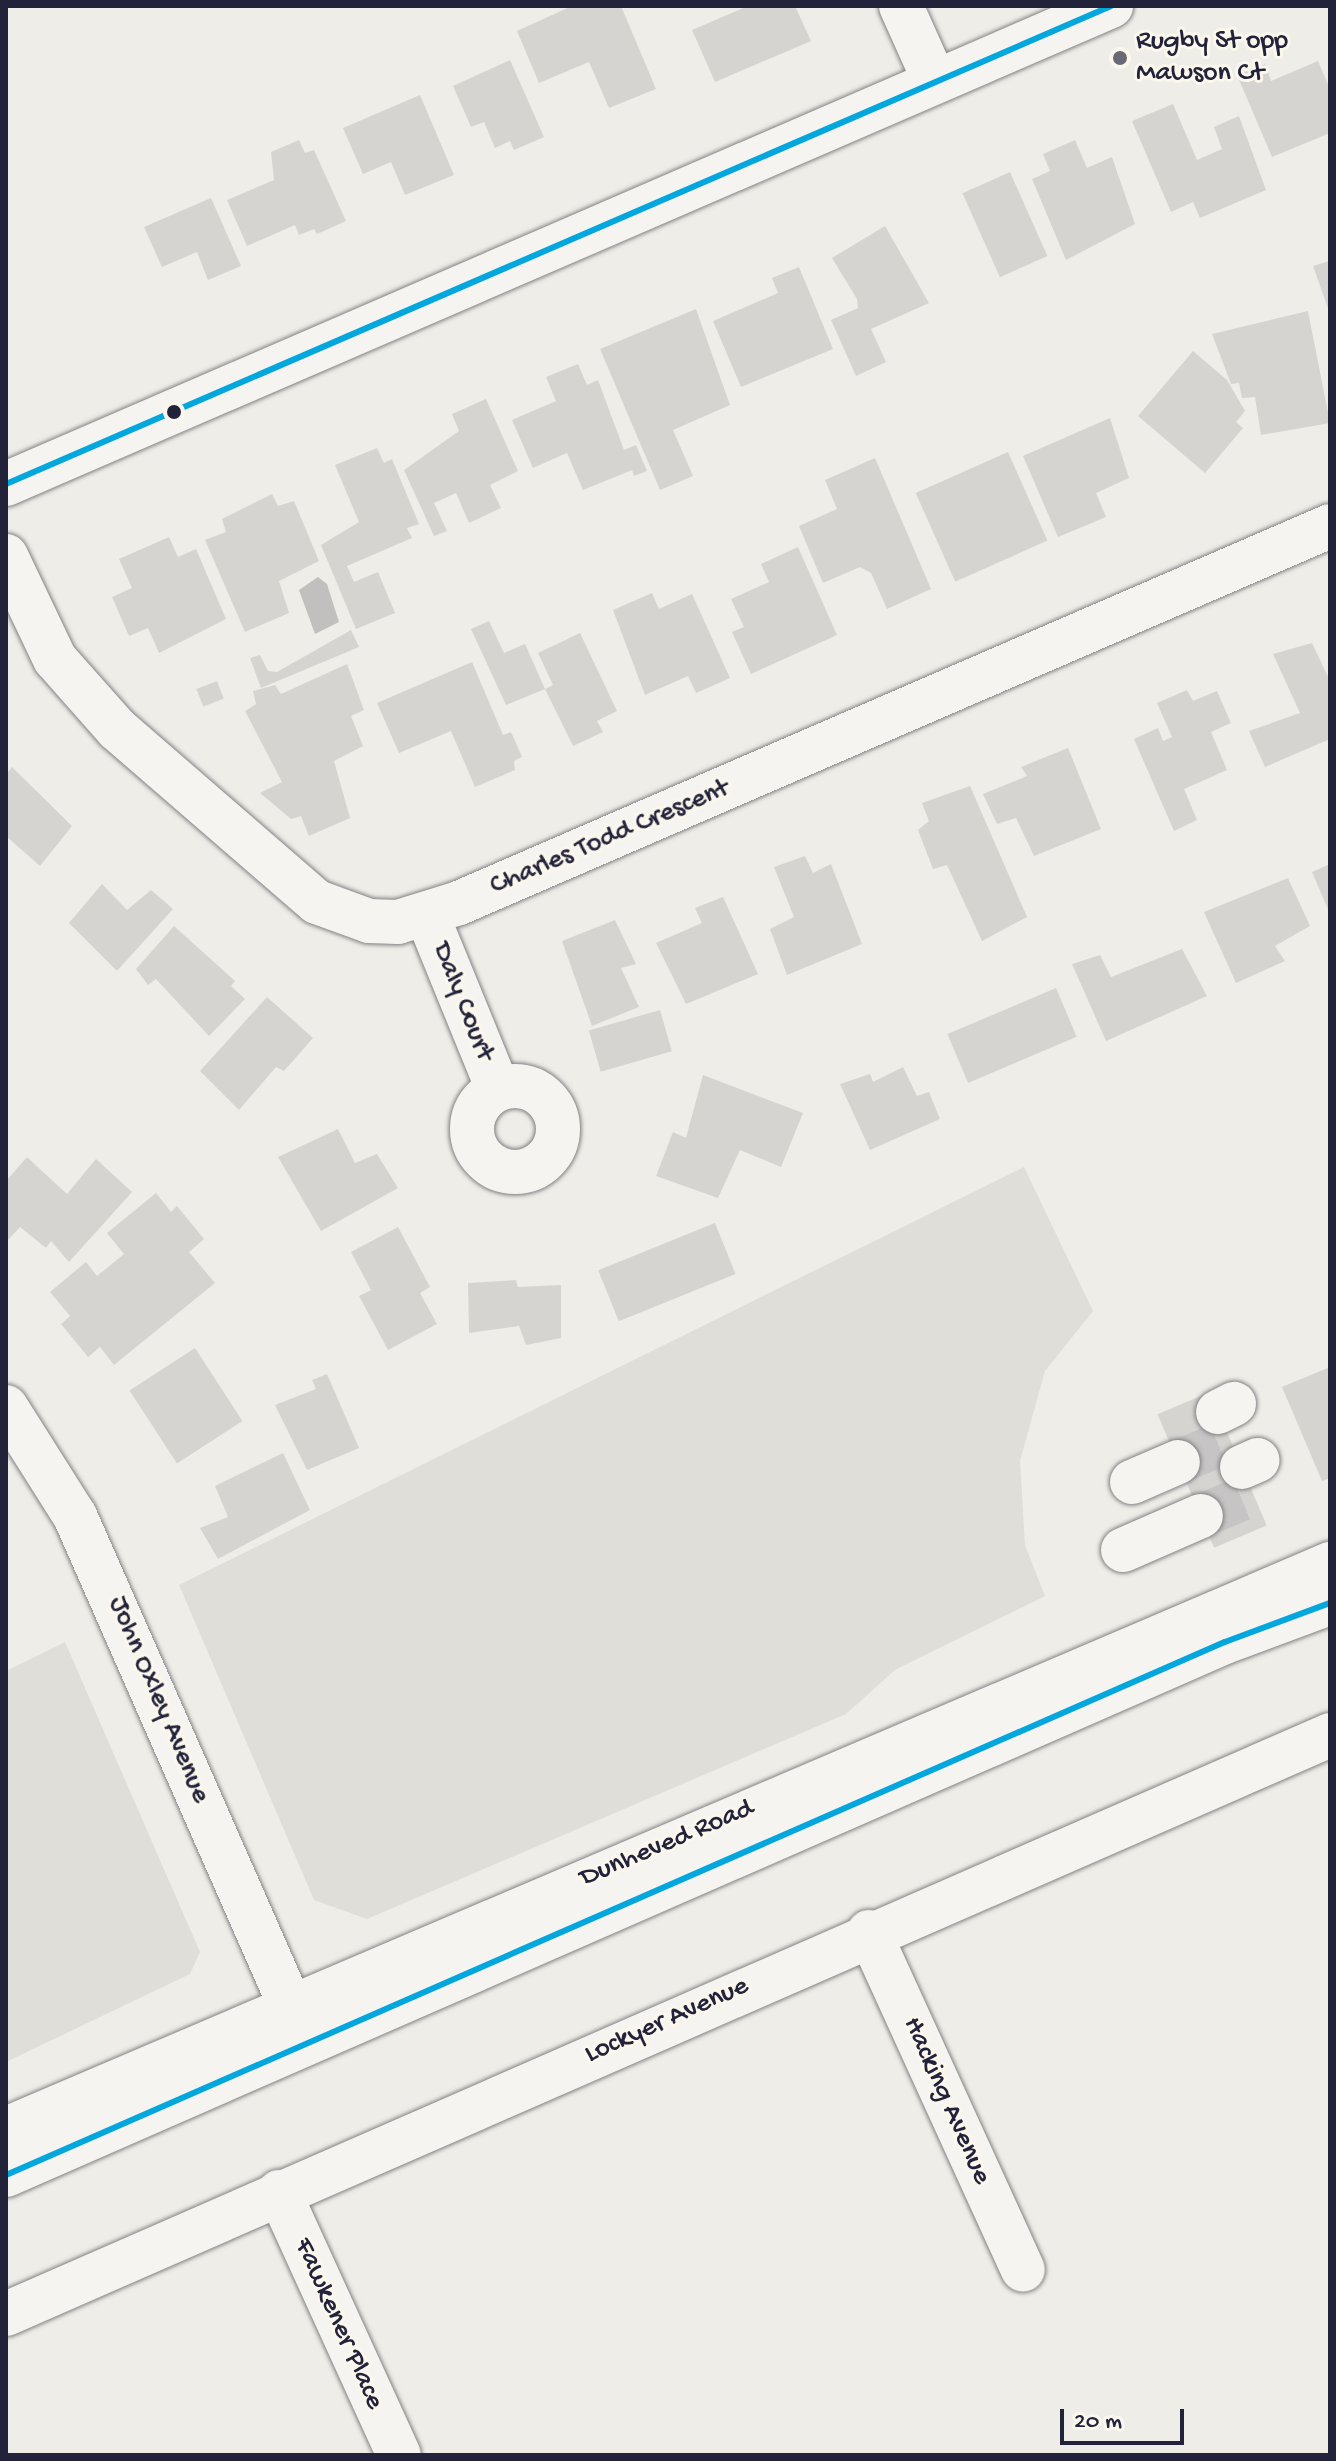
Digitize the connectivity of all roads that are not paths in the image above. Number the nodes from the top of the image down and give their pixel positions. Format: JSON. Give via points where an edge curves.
{"nodes":[{"id":1,"x":901,"y":6,"type":"edge"},
{"id":2,"x":1111,"y":6,"type":"edge"},
{"id":3,"x":935,"y":82,"type":"junction"},
{"id":4,"x":6,"y":484,"type":"edge"},
{"id":5,"x":1330,"y":526,"type":"edge"},
{"id":6,"x":6,"y":556,"type":"edge"},
{"id":7,"x":427,"y":915,"type":"junction"},
{"id":8,"x":498,"y":1089,"type":"dead end"},
{"id":9,"x":6,"y":1407,"type":"edge"},
{"id":10,"x":1330,"y":1564,"type":"edge"},
{"id":11,"x":1330,"y":1603,"type":"edge"},
{"id":12,"x":1330,"y":1735,"type":"edge"},
{"id":13,"x":869,"y":1932,"type":"junction"},
{"id":14,"x":290,"y":2005,"type":"junction"},
{"id":15,"x":367,"y":2017,"type":"junction"},
{"id":16,"x":246,"y":2069,"type":"junction"},
{"id":17,"x":6,"y":2129,"type":"edge"},
{"id":18,"x":6,"y":2175,"type":"edge"},
{"id":19,"x":279,"y":2192,"type":"junction"},
{"id":20,"x":1023,"y":2270,"type":"dead end"},
{"id":21,"x":6,"y":2314,"type":"edge"},
{"id":22,"x":399,"y":2455,"type":"edge"}],
"edges":[{"from":1,"to":3,"type":"street"},
{"from":2,"to":3,"type":"street"},
{"from":3,"to":4,"type":"street"},
{"from":5,"to":7,"type":"street","name":"Charles Todd Crescent"},
{"from":6,"to":7,"type":"street","name":"Charles Todd Crescent","via":[[39,632],[95,709],[299,889],[369,921]]},
{"from":7,"to":8,"type":"street","name":"Daly Court"},
{"from":9,"to":14,"type":"street","name":"John Oxley Avenue","via":[[89,1544]]},
{"from":10,"to":14,"type":"street","name":"Dunheved Road"},
{"from":11,"to":15,"type":"street","name":"Dunheved Road","via":[[1225,1642]]},
{"from":12,"to":13,"type":"street","name":"Lockyer Avenue"},
{"from":13,"to":19,"type":"street","name":"Lockyer Avenue"},
{"from":13,"to":20,"type":"street","name":"Hacking Avenue"},
{"from":14,"to":15,"type":"street"},
{"from":14,"to":16,"type":"street"},
{"from":14,"to":17,"type":"street","name":"Dunheved Road"},
{"from":15,"to":16,"type":"street","name":"Dunheved Road"},
{"from":16,"to":18,"type":"street","name":"Dunheved Road"},
{"from":19,"to":21,"type":"street","name":"Lockyer Avenue"},
{"from":19,"to":22,"type":"street","name":"Fawkener Place"}]}
